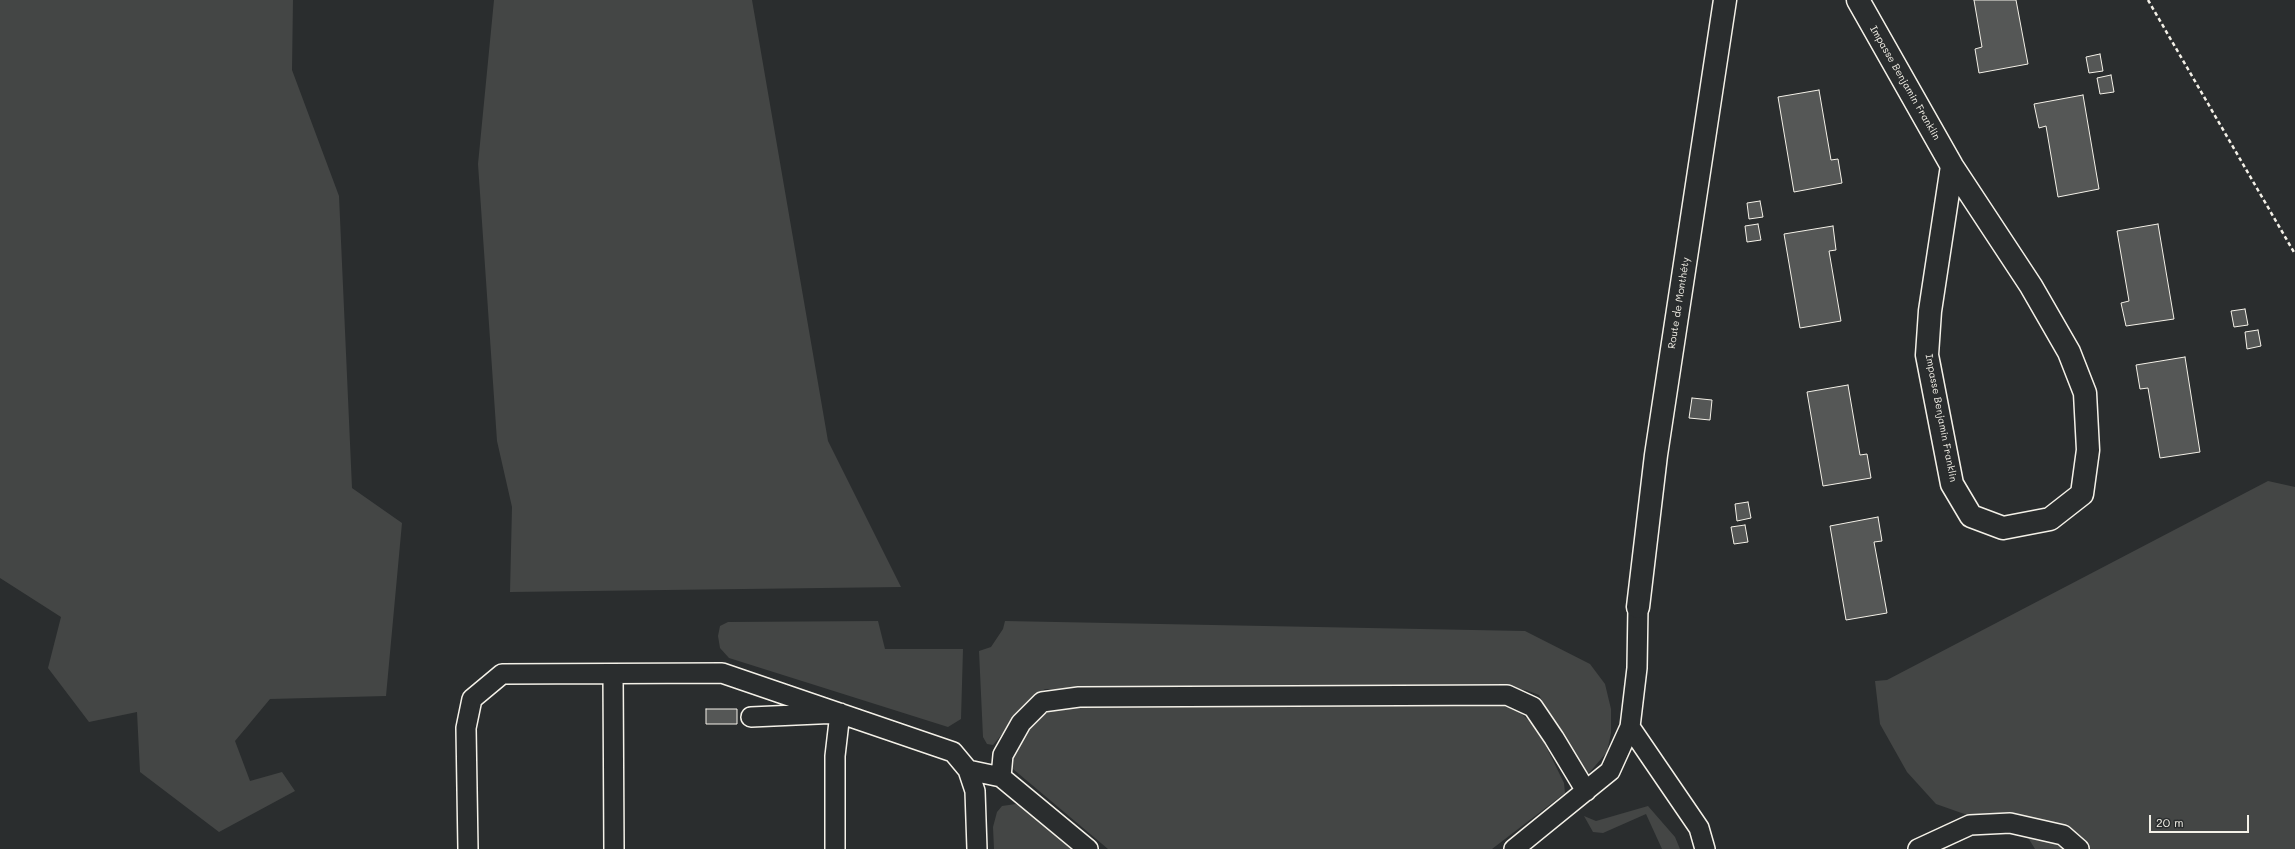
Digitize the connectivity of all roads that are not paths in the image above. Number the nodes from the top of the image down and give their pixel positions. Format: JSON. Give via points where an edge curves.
{"nodes":[{"id":1,"x":1725,"y":0,"type":"edge"},
{"id":2,"x":1858,"y":0,"type":"edge"},
{"id":3,"x":1952,"y":166,"type":"junction"},
{"id":4,"x":1638,"y":607,"type":"joint"},
{"id":5,"x":614,"y":674,"type":"junction"},
{"id":6,"x":840,"y":713,"type":"junction"},
{"id":7,"x":751,"y":716,"type":"dead end"},
{"id":8,"x":1630,"y":727,"type":"junction"},
{"id":9,"x":968,"y":770,"type":"junction"},
{"id":10,"x":1001,"y":777,"type":"junction"},
{"id":11,"x":1586,"y":791,"type":"junction"},
{"id":12,"x":468,"y":849,"type":"edge"},
{"id":13,"x":614,"y":849,"type":"edge"},
{"id":14,"x":835,"y":849,"type":"edge"},
{"id":15,"x":976,"y":849,"type":"edge"},
{"id":16,"x":1088,"y":849,"type":"edge"},
{"id":17,"x":1514,"y":849,"type":"edge"},
{"id":18,"x":1705,"y":849,"type":"edge"},
{"id":19,"x":1918,"y":849,"type":"edge"},
{"id":20,"x":2079,"y":849,"type":"edge"}],
"edges":[{"from":1,"to":4,"type":"street","name":"Route de Monthéty","via":[[1656,455]]},
{"from":2,"to":3,"type":"street","name":"Impasse Benjamin Franklin"},
{"from":3,"to":3,"type":"street","name":"Impasse Benjamin Franklin","via":[[2031,286],[2069,352],[2085,393],[2088,450],[2082,494],[2050,519],[2003,528],[1971,516],[1952,484],[1927,355],[1930,311]]},
{"from":4,"to":8,"type":"lane","via":[[1637,668]]},
{"from":5,"to":6,"type":"lane","via":[[722,673]]},
{"from":5,"to":12,"type":"lane","via":[[502,674],[472,699],[466,728]]},
{"from":5,"to":13,"type":"lane"},
{"from":6,"to":7,"type":"lane"},
{"from":6,"to":9,"type":"lane","via":[[953,752]]},
{"from":6,"to":14,"type":"lane","via":[[835,756]]},
{"from":8,"to":11,"type":"lane","via":[[1610,770]]},
{"from":8,"to":18,"type":"lane","via":[[1699,828]]},
{"from":9,"to":10,"type":"lane"},
{"from":9,"to":15,"type":"lane","via":[[976,791]]},
{"from":10,"to":11,"type":"lane","via":[[1003,755],[1021,723],[1042,702],[1079,696],[1507,695],[1533,707]]},
{"from":10,"to":16,"type":"lane"},
{"from":11,"to":17,"type":"lane"},
{"from":19,"to":20,"type":"lane","via":[[1970,824],[2010,823],[2063,834]]}]}
